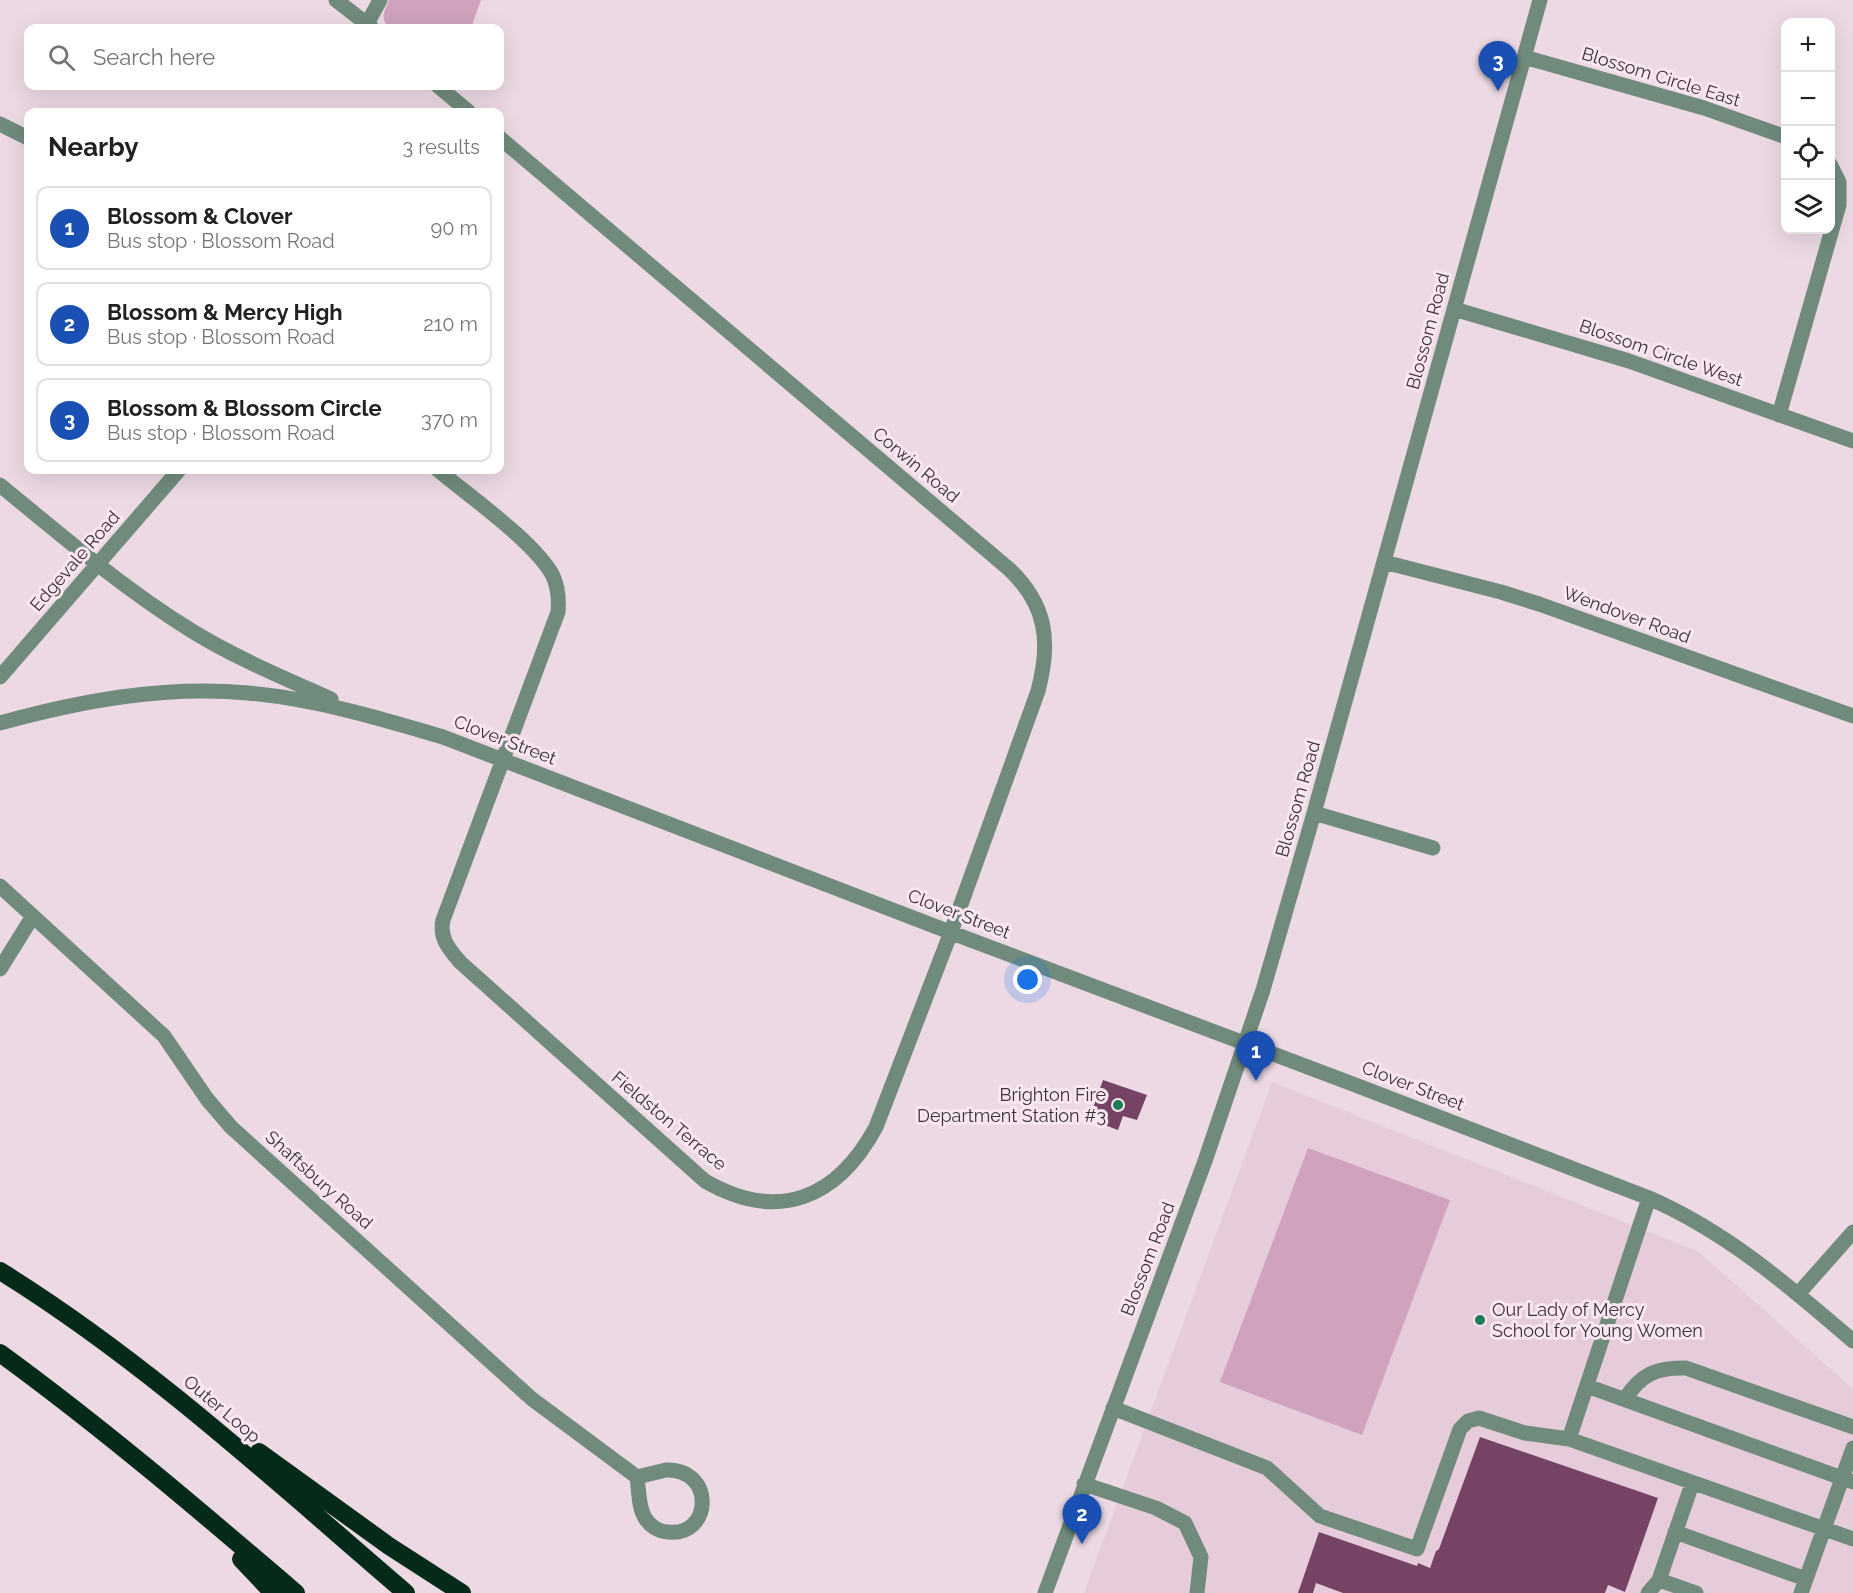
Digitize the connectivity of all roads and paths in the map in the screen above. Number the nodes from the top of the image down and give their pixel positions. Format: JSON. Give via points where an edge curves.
{"nodes":[{"id":1,"x":336,"y":0,"type":"edge"},
{"id":2,"x":380,"y":0,"type":"edge"},
{"id":3,"x":1540,"y":0,"type":"edge"},
{"id":4,"x":366,"y":24,"type":"edge"},
{"id":5,"x":370,"y":24,"type":"edge"},
{"id":6,"x":1524,"y":57,"type":"junction"},
{"id":7,"x":443,"y":90,"type":"edge"},
{"id":8,"x":464,"y":108,"type":"edge"},
{"id":9,"x":0,"y":124,"type":"edge"},
{"id":10,"x":24,"y":136,"type":"edge"},
{"id":11,"x":1781,"y":136,"type":"edge"},
{"id":12,"x":504,"y":141,"type":"edge"},
{"id":13,"x":1835,"y":174,"type":"edge"},
{"id":14,"x":1454,"y":309,"type":"junction"},
{"id":15,"x":1779,"y":415,"type":"junction"},
{"id":16,"x":1853,"y":441,"type":"edge"},
{"id":17,"x":176,"y":474,"type":"edge"},
{"id":18,"x":443,"y":474,"type":"edge"},
{"id":19,"x":0,"y":485,"type":"edge"},
{"id":20,"x":1384,"y":562,"type":"junction"},
{"id":21,"x":98,"y":565,"type":"junction"},
{"id":22,"x":0,"y":676,"type":"edge"},
{"id":23,"x":357,"y":711,"type":"junction"},
{"id":24,"x":1853,"y":716,"type":"edge"},
{"id":25,"x":0,"y":723,"type":"edge"},
{"id":26,"x":503,"y":760,"type":"junction"},
{"id":27,"x":1314,"y":813,"type":"junction"},
{"id":28,"x":1433,"y":848,"type":"dead end"},
{"id":29,"x":0,"y":886,"type":"edge"},
{"id":30,"x":33,"y":916,"type":"junction"},
{"id":31,"x":951,"y":932,"type":"junction"},
{"id":32,"x":0,"y":969,"type":"edge"},
{"id":33,"x":1246,"y":1044,"type":"junction"},
{"id":34,"x":1649,"y":1198,"type":"junction"},
{"id":35,"x":1853,"y":1232,"type":"edge"},
{"id":36,"x":0,"y":1270,"type":"edge"},
{"id":37,"x":1798,"y":1294,"type":"junction"},
{"id":38,"x":1853,"y":1341,"type":"edge"},
{"id":39,"x":116,"y":1350,"type":"junction"},
{"id":40,"x":0,"y":1353,"type":"edge"},
{"id":41,"x":1587,"y":1386,"type":"junction"},
{"id":42,"x":1624,"y":1399,"type":"junction"},
{"id":43,"x":1113,"y":1408,"type":"junction"},
{"id":44,"x":1853,"y":1427,"type":"edge"},
{"id":45,"x":1569,"y":1440,"type":"junction"},
{"id":46,"x":1853,"y":1448,"type":"edge"},
{"id":47,"x":637,"y":1477,"type":"junction"},
{"id":48,"x":1847,"y":1480,"type":"edge"},
{"id":49,"x":1084,"y":1484,"type":"junction"},
{"id":50,"x":1692,"y":1484,"type":"junction"},
{"id":51,"x":176,"y":1491,"type":"junction"},
{"id":52,"x":1823,"y":1529,"type":"junction"},
{"id":53,"x":1675,"y":1532,"type":"junction"},
{"id":54,"x":1853,"y":1539,"type":"edge"},
{"id":55,"x":1659,"y":1580,"type":"junction"},
{"id":56,"x":1804,"y":1586,"type":"edge"},
{"id":57,"x":273,"y":1593,"type":"edge"},
{"id":58,"x":296,"y":1593,"type":"edge"},
{"id":59,"x":406,"y":1593,"type":"edge"},
{"id":60,"x":462,"y":1593,"type":"edge"},
{"id":61,"x":1045,"y":1593,"type":"edge"},
{"id":62,"x":1197,"y":1593,"type":"edge"},
{"id":63,"x":1648,"y":1593,"type":"edge"},
{"id":64,"x":1696,"y":1593,"type":"edge"}],
"edges":[{"from":1,"to":4,"type":"street"},
{"from":2,"to":5,"type":"street"},
{"from":3,"to":6,"type":"street","name":"Blossom Road"},
{"from":6,"to":11,"type":"street","name":"Blossom Circle East","via":[[1704,108]]},
{"from":6,"to":14,"type":"street","name":"Blossom Road"},
{"from":7,"to":8,"type":"street"},
{"from":9,"to":10,"type":"street"},
{"from":12,"to":31,"type":"street","name":"Corwin Road","via":[[1009,569],[1034,599],[1045,640],[1043,673]]},
{"from":13,"to":15,"type":"street","via":[[1839,205]]},
{"from":14,"to":15,"type":"street","name":"Blossom Circle West","via":[[1629,361]]},
{"from":14,"to":20,"type":"street","name":"Blossom Road"},
{"from":15,"to":16,"type":"street","name":"Blossom Circle West"},
{"from":17,"to":21,"type":"street","name":"Edgevale Road"},
{"from":18,"to":26,"type":"street","name":"Fieldston Terrace","via":[[545,564],[554,578],[559,599],[558,612]]},
{"from":19,"to":21,"type":"street"},
{"from":20,"to":24,"type":"street","name":"Wendover Road","via":[[1539,604]]},
{"from":20,"to":27,"type":"street","name":"Blossom Road"},
{"from":21,"to":22,"type":"street","name":"Edgevale Road"},
{"from":21,"to":23,"type":"street","via":[[232,655]]},
{"from":23,"to":25,"type":"street","name":"Clover Street","via":[[248,693],[202,691],[106,699]]},
{"from":23,"to":26,"type":"street","name":"Clover Street"},
{"from":26,"to":31,"type":"street","name":"Clover Street"},
{"from":26,"to":31,"type":"street","name":"Fieldston Terrace","via":[[443,920],[442,936],[448,948],[695,1173],[743,1199],[781,1202],[813,1193],[843,1173],[864,1148],[876,1127]]},
{"from":27,"to":28,"type":"street"},
{"from":27,"to":33,"type":"street","name":"Blossom Road"},
{"from":29,"to":30,"type":"street","name":"Shaftsbury Road"},
{"from":30,"to":32,"type":"street"},
{"from":30,"to":47,"type":"street","name":"Shaftsbury Road","via":[[164,1036],[207,1099],[231,1126],[532,1399]]},
{"from":31,"to":33,"type":"street","name":"Clover Street"},
{"from":33,"to":34,"type":"street","name":"Clover Street"},
{"from":33,"to":43,"type":"street","name":"Blossom Road"},
{"from":34,"to":37,"type":"street","name":"Clover Street","via":[[1717,1234]]},
{"from":34,"to":41,"type":"street"},
{"from":35,"to":37,"type":"street"},
{"from":36,"to":39,"type":"highway","name":"Outer Loop"},
{"from":37,"to":38,"type":"street","name":"Clover Street"},
{"from":39,"to":59,"type":"highway","name":"Outer Loop"},
{"from":39,"to":60,"type":"highway","via":[[388,1545]]},
{"from":40,"to":51,"type":"highway"},
{"from":41,"to":42,"type":"street"},
{"from":41,"to":45,"type":"street"},
{"from":42,"to":44,"type":"street","via":[[1645,1376],[1668,1367],[1686,1368]]},
{"from":42,"to":48,"type":"street"},
{"from":43,"to":45,"type":"street","via":[[1267,1468],[1320,1516],[1417,1549],[1460,1429],[1468,1421],[1479,1418],[1525,1433]]},
{"from":43,"to":49,"type":"street","name":"Blossom Road"},
{"from":45,"to":50,"type":"street"},
{"from":46,"to":48,"type":"street"},
{"from":47,"to":47,"type":"street","via":[[641,1509],[653,1527],[674,1533],[696,1521],[703,1505],[702,1496],[690,1476],[672,1470]]},
{"from":48,"to":52,"type":"street"},
{"from":49,"to":61,"type":"street","name":"Blossom Road"},
{"from":49,"to":62,"type":"street","via":[[1156,1508],[1185,1523],[1200,1557]]},
{"from":50,"to":52,"type":"street"},
{"from":50,"to":53,"type":"street"},
{"from":51,"to":57,"type":"highway"},
{"from":51,"to":58,"type":"highway"},
{"from":52,"to":54,"type":"street"},
{"from":52,"to":56,"type":"street"},
{"from":53,"to":55,"type":"street"},
{"from":53,"to":56,"type":"street"},
{"from":55,"to":63,"type":"street"},
{"from":55,"to":64,"type":"street"}]}
